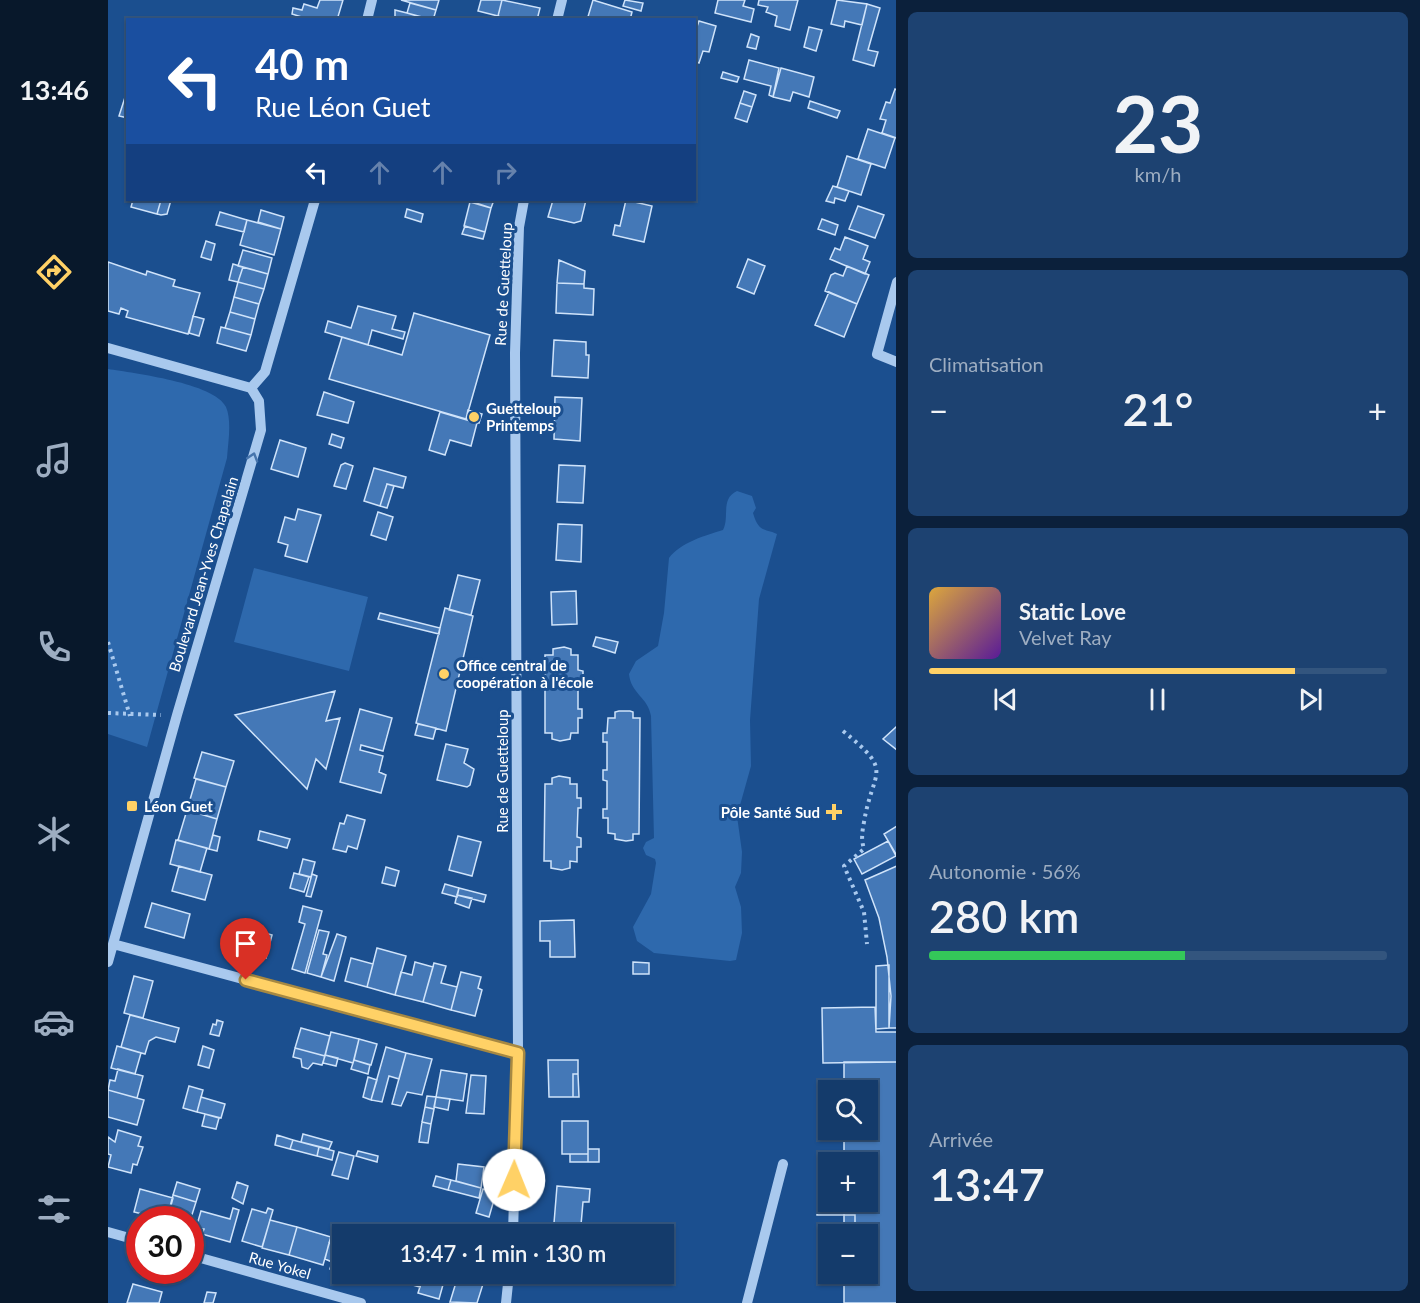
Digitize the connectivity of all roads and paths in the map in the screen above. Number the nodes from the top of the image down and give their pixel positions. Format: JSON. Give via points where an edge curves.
{"nodes":[{"id":1,"x":372,"y":0,"type":"edge"},
{"id":2,"x":562,"y":0,"type":"edge"},
{"id":3,"x":368,"y":18,"type":"edge"},
{"id":4,"x":558,"y":18,"type":"edge"},
{"id":5,"x":315,"y":201,"type":"edge"},
{"id":6,"x":524,"y":201,"type":"edge"},
{"id":7,"x":896,"y":286,"type":"edge"},
{"id":8,"x":108,"y":348,"type":"edge"},
{"id":9,"x":896,"y":362,"type":"edge"},
{"id":10,"x":251,"y":388,"type":"junction"},
{"id":11,"x":108,"y":642,"type":"edge"},
{"id":12,"x":108,"y":713,"type":"edge"},
{"id":13,"x":177,"y":715,"type":"junction"},
{"id":14,"x":130,"y":716,"type":"junction"},
{"id":15,"x":843,"y":731,"type":"dead end"},
{"id":16,"x":113,"y":944,"type":"junction"},
{"id":17,"x":867,"y":944,"type":"dead end"},
{"id":18,"x":108,"y":963,"type":"edge"},
{"id":19,"x":518,"y":1053,"type":"junction"},
{"id":20,"x":783,"y":1164,"type":"dead end"},
{"id":21,"x":513,"y":1224,"type":"edge"},
{"id":22,"x":108,"y":1232,"type":"edge"},
{"id":23,"x":126,"y":1237,"type":"edge"},
{"id":24,"x":204,"y":1259,"type":"edge"},
{"id":25,"x":508,"y":1284,"type":"edge"},
{"id":26,"x":361,"y":1303,"type":"edge"},
{"id":27,"x":506,"y":1303,"type":"edge"},
{"id":28,"x":747,"y":1303,"type":"edge"}],
"edges":[{"from":1,"to":3,"type":"street"},
{"from":2,"to":4,"type":"street"},
{"from":5,"to":10,"type":"street","via":[[265,372]]},
{"from":6,"to":19,"type":"street","name":"Rue de Guetteloup","via":[[519,228],[515,353]]},
{"from":7,"to":9,"type":"street","via":[[877,354]]},
{"from":8,"to":10,"type":"street"},
{"from":13,"to":10,"type":"street","name":"Boulevard Jean-Yves Chapalain","one_way":true,"via":[[261,430],[259,401]]},
{"from":11,"to":14,"type":"path"},
{"from":12,"to":14,"type":"path"},
{"from":13,"to":14,"type":"path"},
{"from":13,"to":16,"type":"street","name":"Boulevard Jean-Yves Chapalain"},
{"from":15,"to":17,"type":"path","via":[[874,761],[878,776],[865,812],[861,839],[864,849],[844,866],[864,912]]},
{"from":16,"to":18,"type":"street","name":"Boulevard Jean-Yves Chapalain"},
{"from":16,"to":19,"type":"street"},
{"from":19,"to":21,"type":"street","name":"Rue de Guetteloup"},
{"from":20,"to":28,"type":"street"},
{"from":22,"to":23,"type":"street"},
{"from":24,"to":26,"type":"street","name":"Rue Yokel"},
{"from":25,"to":27,"type":"street"}]}
